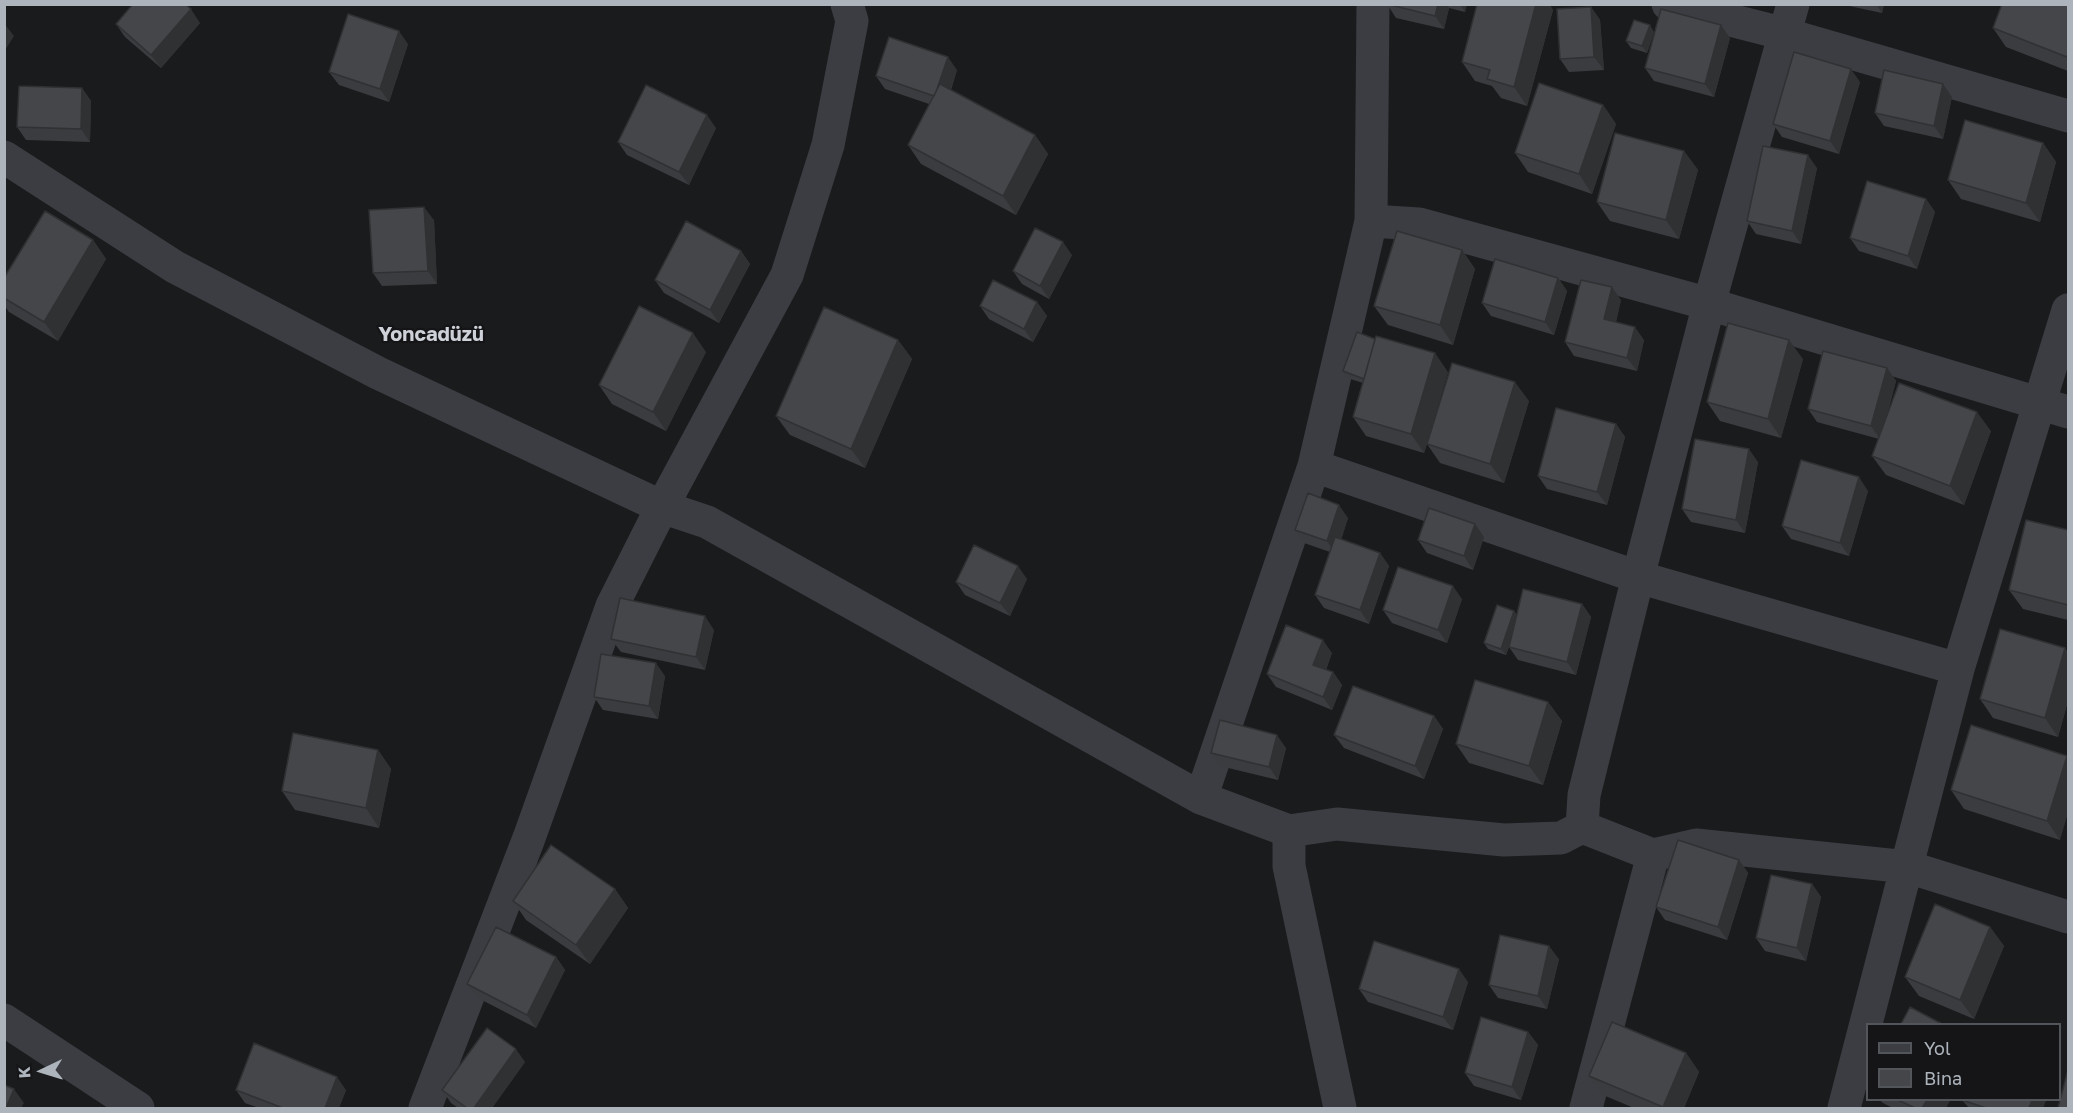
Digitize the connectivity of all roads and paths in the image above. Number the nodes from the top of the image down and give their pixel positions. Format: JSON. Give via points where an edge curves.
{"nodes":[{"id":1,"x":847,"y":4,"type":"edge"},
{"id":2,"x":1373,"y":4,"type":"edge"},
{"id":3,"x":1668,"y":4,"type":"edge"},
{"id":4,"x":1789,"y":20,"type":"edge"},
{"id":5,"x":2068,"y":116,"type":"edge"},
{"id":6,"x":4,"y":157,"type":"edge"},
{"id":7,"x":1371,"y":221,"type":"junction"},
{"id":8,"x":1709,"y":304,"type":"junction"},
{"id":9,"x":2068,"y":310,"type":"edge"},
{"id":10,"x":2055,"y":408,"type":"edge"},
{"id":11,"x":1314,"y":466,"type":"junction"},
{"id":12,"x":662,"y":507,"type":"junction"},
{"id":13,"x":1638,"y":578,"type":"junction"},
{"id":14,"x":1958,"y":669,"type":"junction"},
{"id":15,"x":1201,"y":798,"type":"junction"},
{"id":16,"x":1582,"y":827,"type":"junction"},
{"id":17,"x":1289,"y":831,"type":"junction"},
{"id":18,"x":1653,"y":855,"type":"junction"},
{"id":19,"x":1908,"y":867,"type":"junction"},
{"id":20,"x":2068,"y":917,"type":"edge"},
{"id":21,"x":4,"y":1020,"type":"edge"},
{"id":22,"x":1867,"y":1023,"type":"edge"},
{"id":23,"x":1866,"y":1025,"type":"edge"},
{"id":24,"x":138,"y":1108,"type":"edge"},
{"id":25,"x":425,"y":1108,"type":"edge"},
{"id":26,"x":1340,"y":1108,"type":"edge"},
{"id":27,"x":1586,"y":1108,"type":"edge"},
{"id":28,"x":1844,"y":1108,"type":"edge"}],
"edges":[{"from":1,"to":12,"type":"street","via":[[852,21],[828,145],[787,275]]},
{"from":2,"to":7,"type":"street"},
{"from":3,"to":4,"type":"street"},
{"from":4,"to":5,"type":"street"},
{"from":4,"to":8,"type":"street"},
{"from":6,"to":12,"type":"street","via":[[175,267],[378,374]]},
{"from":7,"to":8,"type":"street","via":[[1419,224]]},
{"from":7,"to":11,"type":"street"},
{"from":8,"to":10,"type":"street"},
{"from":8,"to":13,"type":"street"},
{"from":9,"to":10,"type":"street"},
{"from":10,"to":14,"type":"street"},
{"from":11,"to":13,"type":"street"},
{"from":11,"to":15,"type":"street"},
{"from":12,"to":15,"type":"street","via":[[707,522]]},
{"from":12,"to":25,"type":"street","via":[[612,606],[529,838]]},
{"from":13,"to":14,"type":"street"},
{"from":13,"to":16,"type":"street","via":[[1584,795]]},
{"from":14,"to":19,"type":"street"},
{"from":15,"to":17,"type":"street"},
{"from":16,"to":17,"type":"street","via":[[1561,838],[1504,840],[1337,824]]},
{"from":16,"to":18,"type":"street"},
{"from":17,"to":26,"type":"street","via":[[1289,866]]},
{"from":18,"to":19,"type":"street","via":[[1696,845]]},
{"from":18,"to":27,"type":"street"},
{"from":19,"to":20,"type":"street"},
{"from":19,"to":22,"type":"street"},
{"from":21,"to":24,"type":"street"},
{"from":23,"to":28,"type":"street"}]}
